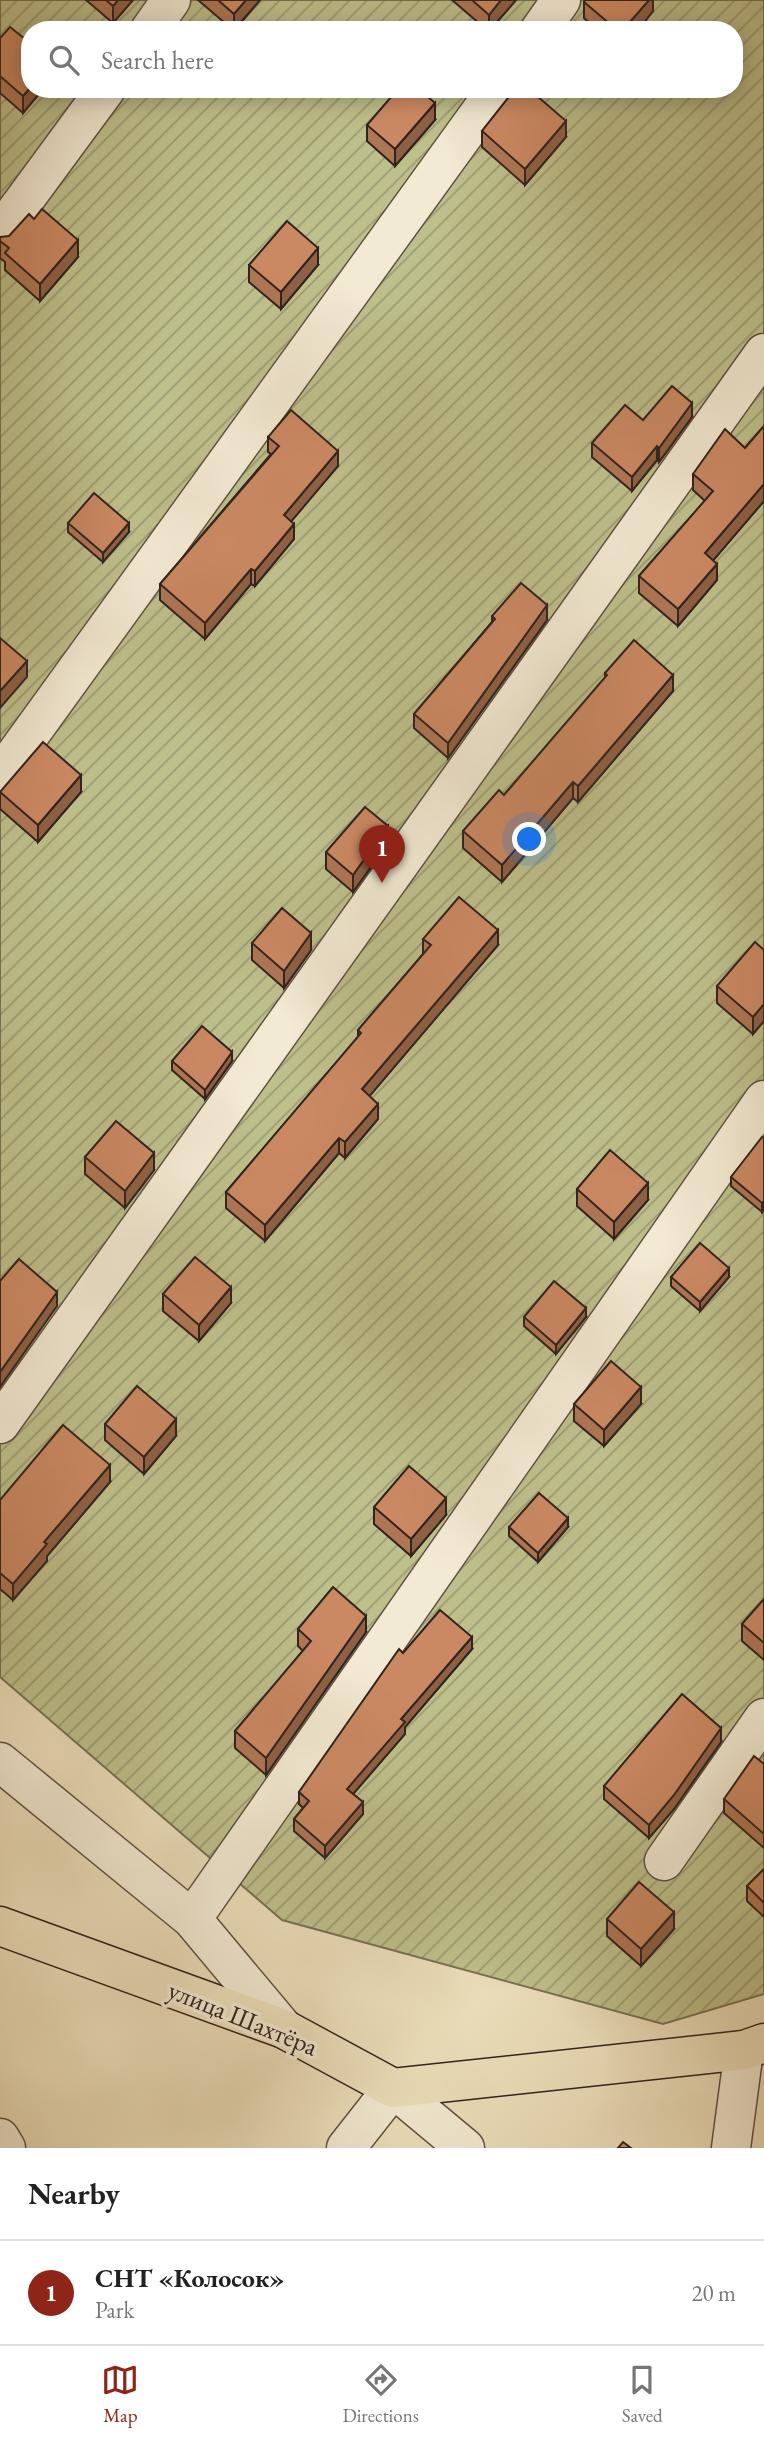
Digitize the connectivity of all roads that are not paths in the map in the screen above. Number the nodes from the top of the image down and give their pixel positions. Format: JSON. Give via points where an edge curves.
{"nodes":[{"id":1,"x":171,"y":0,"type":"edge"},
{"id":2,"x":561,"y":0,"type":"edge"},
{"id":3,"x":156,"y":21,"type":"edge"},
{"id":4,"x":546,"y":21,"type":"edge"},
{"id":5,"x":99,"y":98,"type":"edge"},
{"id":6,"x":490,"y":98,"type":"edge"},
{"id":7,"x":0,"y":233,"type":"edge"},
{"id":8,"x":764,"y":353,"type":"edge"},
{"id":9,"x":0,"y":776,"type":"edge"},
{"id":10,"x":764,"y":1100,"type":"edge"},
{"id":11,"x":0,"y":1424,"type":"edge"},
{"id":12,"x":764,"y":1718,"type":"edge"},
{"id":13,"x":0,"y":1762,"type":"edge"},
{"id":14,"x":664,"y":1861,"type":"dead end"},
{"id":15,"x":192,"y":1919,"type":"junction"},
{"id":16,"x":0,"y":1926,"type":"edge"},
{"id":17,"x":284,"y":2029,"type":"junction"},
{"id":18,"x":754,"y":2046,"type":"edge"},
{"id":19,"x":393,"y":2088,"type":"junction"},
{"id":20,"x":0,"y":2138,"type":"edge"},
{"id":21,"x":5,"y":2148,"type":"edge"},
{"id":22,"x":346,"y":2148,"type":"edge"},
{"id":23,"x":465,"y":2148,"type":"edge"},
{"id":24,"x":731,"y":2148,"type":"edge"}],
"edges":[{"from":1,"to":3,"type":"street"},
{"from":2,"to":4,"type":"street"},
{"from":5,"to":7,"type":"street"},
{"from":6,"to":9,"type":"street"},
{"from":8,"to":11,"type":"street"},
{"from":10,"to":15,"type":"street"},
{"from":12,"to":14,"type":"street"},
{"from":13,"to":15,"type":"street"},
{"from":15,"to":17,"type":"street"},
{"from":16,"to":17,"type":"main road","name":"улица Шахтёра"},
{"from":17,"to":19,"type":"main road","name":"улица Шахтёра"},
{"from":18,"to":19,"type":"main road"},
{"from":18,"to":24,"type":"street"},
{"from":19,"to":22,"type":"street"},
{"from":19,"to":23,"type":"street","name":"улица Шахтёра"},
{"from":20,"to":21,"type":"street"}]}
